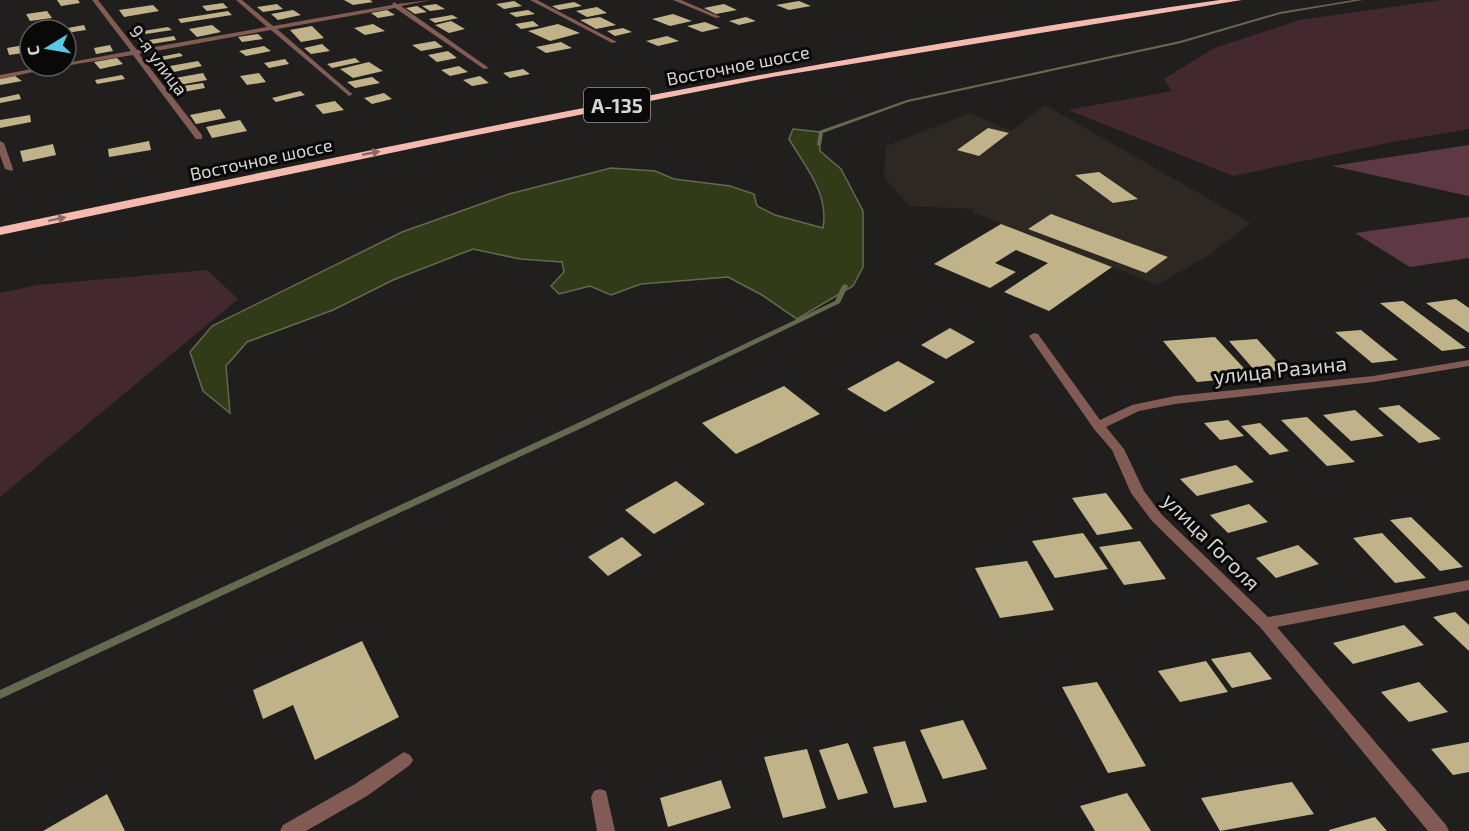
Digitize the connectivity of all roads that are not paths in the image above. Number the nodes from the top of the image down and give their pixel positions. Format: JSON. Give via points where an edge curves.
{"nodes":[{"id":1,"x":95,"y":0,"type":"edge"},
{"id":2,"x":239,"y":0,"type":"edge"},
{"id":3,"x":388,"y":0,"type":"edge"},
{"id":4,"x":428,"y":0,"type":"edge"},
{"id":5,"x":533,"y":0,"type":"edge"},
{"id":6,"x":676,"y":0,"type":"edge"},
{"id":7,"x":1188,"y":0,"type":"edge"},
{"id":8,"x":1238,"y":0,"type":"edge"},
{"id":9,"x":397,"y":6,"type":"junction"},
{"id":10,"x":718,"y":17,"type":"dead end"},
{"id":11,"x":272,"y":28,"type":"junction"},
{"id":12,"x":614,"y":42,"type":"dead end"},
{"id":13,"x":135,"y":52,"type":"junction"},
{"id":14,"x":78,"y":63,"type":"edge"},
{"id":15,"x":486,"y":68,"type":"dead end"},
{"id":16,"x":18,"y":74,"type":"edge"},
{"id":17,"x":0,"y":77,"type":"edge"},
{"id":18,"x":349,"y":94,"type":"dead end"},
{"id":19,"x":199,"y":137,"type":"dead end"},
{"id":20,"x":0,"y":143,"type":"edge"},
{"id":21,"x":9,"y":169,"type":"dead end"},
{"id":22,"x":0,"y":219,"type":"edge"},
{"id":23,"x":0,"y":231,"type":"edge"},
{"id":24,"x":1034,"y":336,"type":"dead end"},
{"id":25,"x":1469,"y":363,"type":"edge"},
{"id":26,"x":1098,"y":426,"type":"junction"},
{"id":27,"x":1469,"y":585,"type":"edge"},
{"id":28,"x":1265,"y":623,"type":"junction"},
{"id":29,"x":404,"y":759,"type":"dead end"},
{"id":30,"x":600,"y":797,"type":"dead end"},
{"id":31,"x":289,"y":831,"type":"edge"},
{"id":32,"x":606,"y":831,"type":"edge"},
{"id":33,"x":1440,"y":831,"type":"edge"}],
"edges":[{"from":1,"to":13,"type":"street","name":"9-я улица"},
{"from":2,"to":11,"type":"street"},
{"from":3,"to":9,"type":"street"},
{"from":4,"to":9,"type":"street"},
{"from":5,"to":12,"type":"street"},
{"from":6,"to":10,"type":"street"},
{"from":7,"to":22,"type":"highway","name":"Восточное шоссе","number":"А-135","via":[[844,54],[541,109]]},
{"from":23,"to":8,"type":"highway","name":"Восточное шоссе","number":"А-135","one_way":true,"via":[[310,165],[865,58]]},
{"from":9,"to":11,"type":"street"},
{"from":9,"to":15,"type":"street"},
{"from":11,"to":13,"type":"street"},
{"from":11,"to":18,"type":"street"},
{"from":13,"to":14,"type":"street"},
{"from":13,"to":19,"type":"street","name":"9-я улица"},
{"from":16,"to":17,"type":"street"},
{"from":20,"to":21,"type":"street"},
{"from":24,"to":26,"type":"street","name":"улица Гоголя"},
{"from":25,"to":26,"type":"street","name":"улица Разина","via":[[1373,379],[1175,400],[1136,408]]},
{"from":26,"to":28,"type":"street","name":"улица Гоголя","via":[[1118,449],[1138,493],[1157,518]]},
{"from":27,"to":28,"type":"street"},
{"from":28,"to":33,"type":"street","name":"улица Гоголя"},
{"from":29,"to":31,"type":"street"},
{"from":30,"to":32,"type":"street"}]}
